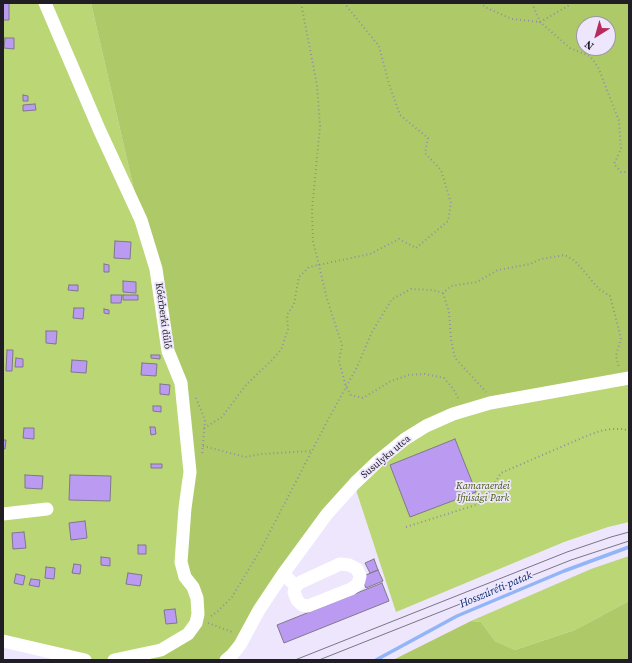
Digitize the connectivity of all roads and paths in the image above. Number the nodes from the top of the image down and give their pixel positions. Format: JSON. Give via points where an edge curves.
{"nodes":[{"id":1,"x":45,"y":3,"type":"edge"},
{"id":2,"x":301,"y":3,"type":"edge"},
{"id":3,"x":344,"y":3,"type":"edge"},
{"id":4,"x":480,"y":3,"type":"edge"},
{"id":5,"x":532,"y":3,"type":"edge"},
{"id":6,"x":570,"y":3,"type":"edge"},
{"id":7,"x":540,"y":22,"type":"junction"},
{"id":8,"x":629,"y":172,"type":"edge"},
{"id":9,"x":319,"y":265,"type":"junction"},
{"id":10,"x":444,"y":293,"type":"junction"},
{"id":11,"x":626,"y":378,"type":"edge"},
{"id":12,"x":346,"y":387,"type":"junction"},
{"id":13,"x":490,"y":404,"type":"junction"},
{"id":14,"x":470,"y":409,"type":"junction"},
{"id":15,"x":204,"y":428,"type":"dead end"},
{"id":16,"x":629,"y":431,"type":"edge"},
{"id":17,"x":203,"y":446,"type":"dead end"},
{"id":18,"x":312,"y":451,"type":"junction"},
{"id":19,"x":46,"y":509,"type":"dead end"},
{"id":20,"x":3,"y":514,"type":"edge"},
{"id":21,"x":406,"y":527,"type":"dead end"},
{"id":22,"x":283,"y":574,"type":"junction"},
{"id":23,"x":296,"y":586,"type":"junction"},
{"id":24,"x":200,"y":622,"type":"junction"},
{"id":25,"x":244,"y":638,"type":"junction"},
{"id":26,"x":3,"y":641,"type":"edge"},
{"id":27,"x":85,"y":660,"type":"edge"},
{"id":28,"x":114,"y":660,"type":"edge"},
{"id":29,"x":226,"y":660,"type":"edge"}],
"edges":[{"from":1,"to":24,"type":"street","name":"Kőérberki dűlő","via":[[141,220],[156,269],[168,351],[181,383],[190,472],[181,562],[185,577],[197,598]]},
{"from":2,"to":9,"type":"path","via":[[317,85],[320,126],[312,210],[313,241]]},
{"from":3,"to":9,"type":"path","via":[[379,46],[400,115],[428,138],[425,153],[441,170],[451,203],[448,221],[416,248],[399,239],[370,254]]},
{"from":4,"to":7,"type":"path","via":[[512,19]]},
{"from":5,"to":7,"type":"path"},
{"from":6,"to":7,"type":"path"},
{"from":7,"to":8,"type":"path","via":[[570,48],[590,56],[598,67],[619,121],[621,149],[614,164],[621,172]]},
{"from":9,"to":12,"type":"path","via":[[342,345],[339,361]]},
{"from":9,"to":15,"type":"path","via":[[309,267],[299,277],[294,304],[287,315],[288,328],[281,350],[246,385],[222,417]]},
{"from":10,"to":11,"type":"path","via":[[451,286],[477,282],[498,270],[565,255],[575,262],[599,289],[610,296],[621,338],[616,356]]},
{"from":10,"to":12,"type":"path","via":[[411,289],[392,299],[372,332]]},
{"from":10,"to":13,"type":"path","via":[[455,358],[487,393]]},
{"from":11,"to":13,"type":"street","name":"Susulyka utca"},
{"from":12,"to":14,"type":"path","via":[[351,395],[363,398],[391,381],[409,375],[425,374],[444,378],[461,404]]},
{"from":12,"to":18,"type":"path"},
{"from":13,"to":14,"type":"street","name":"Susulyka utca"},
{"from":14,"to":22,"type":"street","name":"Susulyka utca","via":[[426,426],[378,461],[326,514]]},
{"from":16,"to":21,"type":"path","via":[[600,431],[501,473],[482,503]]},
{"from":17,"to":18,"type":"path","via":[[245,457]]},
{"from":18,"to":24,"type":"path","via":[[261,549],[232,598]]},
{"from":19,"to":20,"type":"street"},
{"from":22,"to":23,"type":"street"},
{"from":22,"to":25,"type":"street","name":"Susulyka utca"},
{"from":23,"to":23,"type":"street","via":[[294,592],[297,600],[308,606],[351,589],[358,584],[360,576],[357,569],[340,564]]},
{"from":24,"to":25,"type":"path"},
{"from":24,"to":28,"type":"street","via":[[188,634],[161,650]]},
{"from":25,"to":29,"type":"street","name":"Susulyka utca"},
{"from":26,"to":27,"type":"street"}]}
